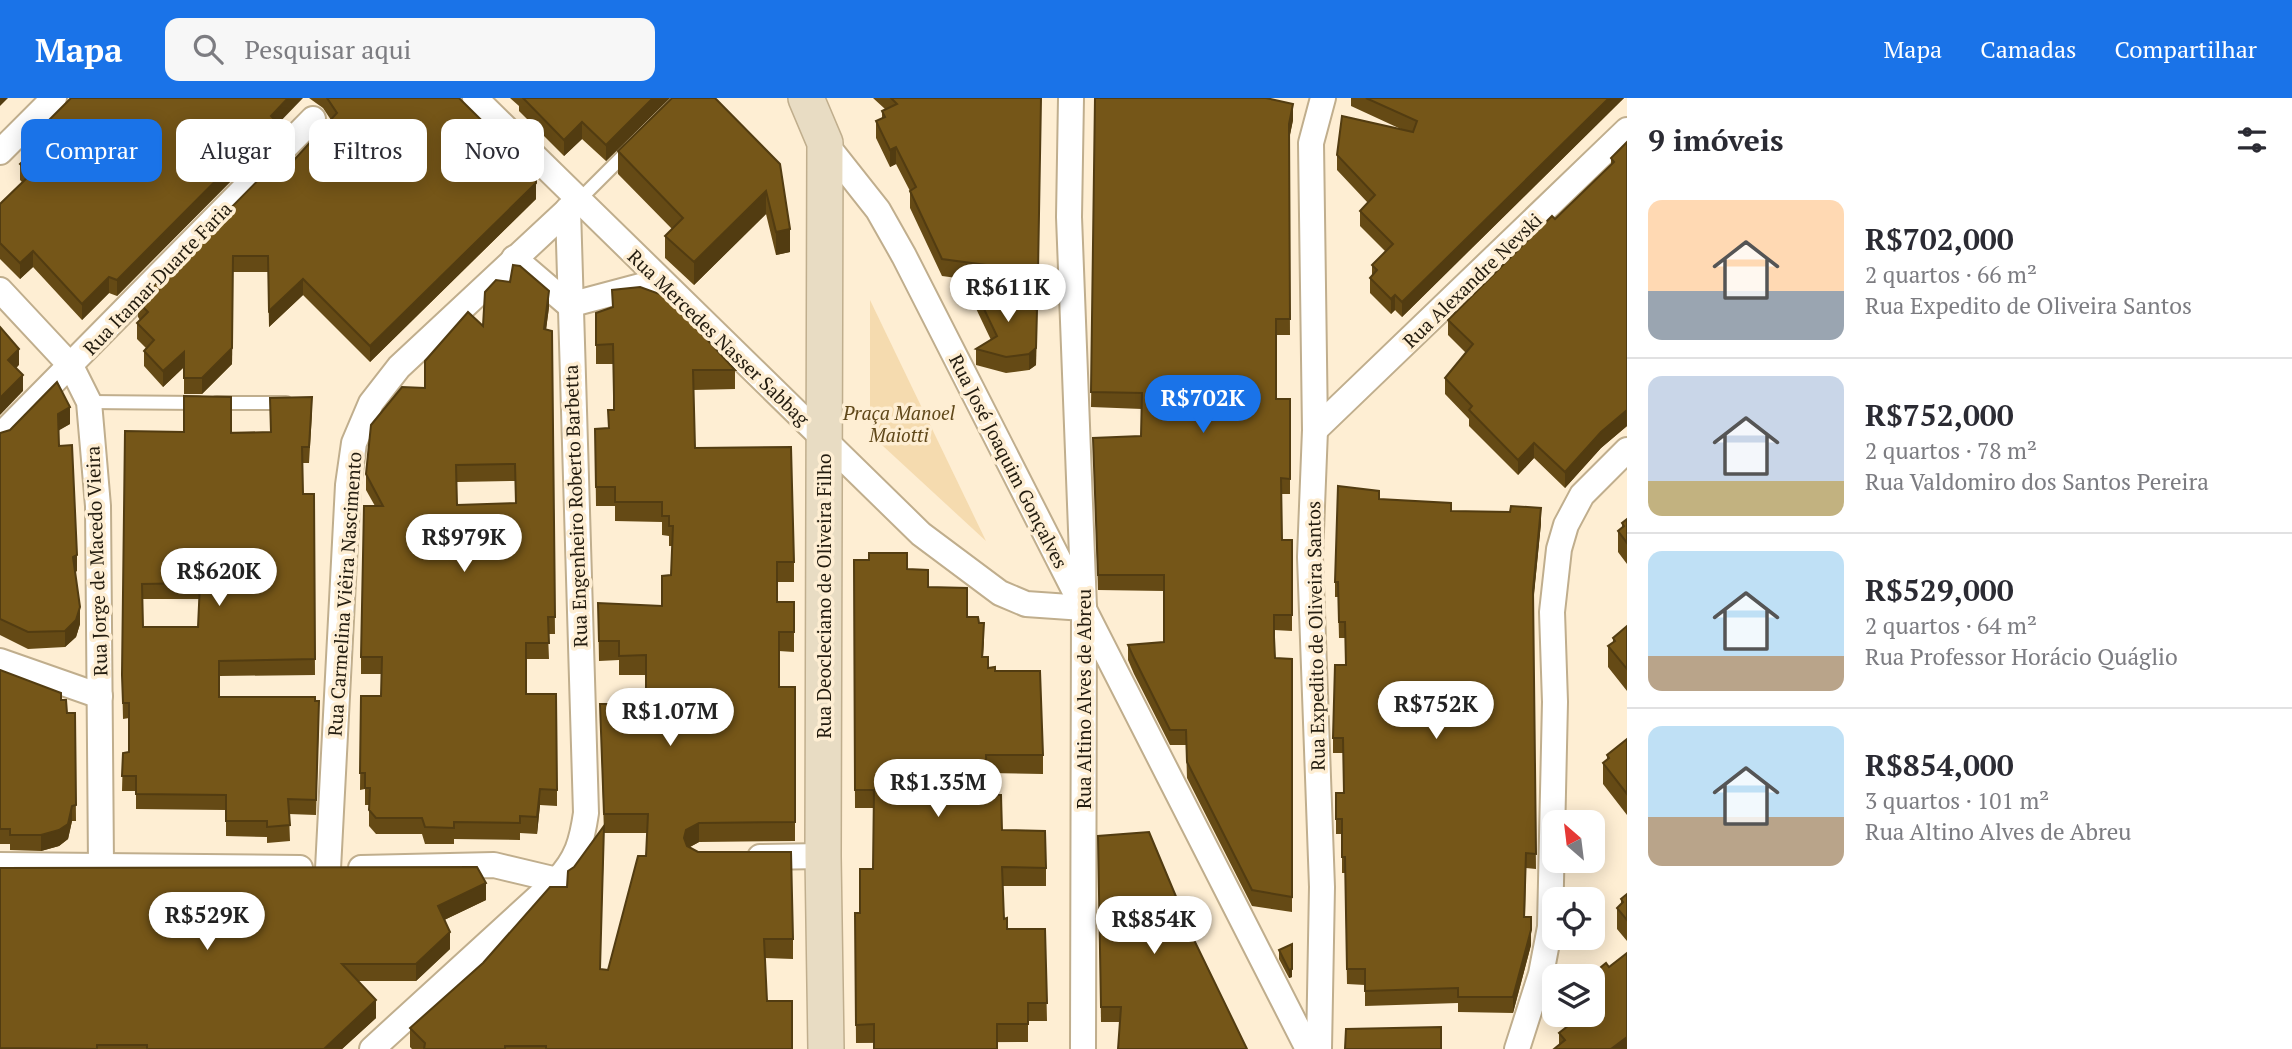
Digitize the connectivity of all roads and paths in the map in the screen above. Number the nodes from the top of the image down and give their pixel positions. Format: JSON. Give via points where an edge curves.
{"nodes":[{"id":1,"x":54,"y":98,"type":"edge"},
{"id":2,"x":475,"y":98,"type":"edge"},
{"id":3,"x":806,"y":98,"type":"edge"},
{"id":4,"x":1071,"y":98,"type":"edge"},
{"id":5,"x":1323,"y":98,"type":"edge"},
{"id":6,"x":309,"y":123,"type":"edge"},
{"id":7,"x":1627,"y":130,"type":"edge"},
{"id":8,"x":825,"y":142,"type":"junction"},
{"id":9,"x":635,"y":145,"type":"edge"},
{"id":10,"x":0,"y":152,"type":"edge"},
{"id":11,"x":573,"y":205,"type":"junction"},
{"id":12,"x":514,"y":258,"type":"junction"},
{"id":13,"x":659,"y":281,"type":"junction"},
{"id":14,"x":0,"y":290,"type":"edge"},
{"id":15,"x":569,"y":305,"type":"junction"},
{"id":16,"x":71,"y":366,"type":"junction"},
{"id":17,"x":89,"y":401,"type":"junction"},
{"id":18,"x":304,"y":404,"type":"edge"},
{"id":19,"x":1315,"y":429,"type":"junction"},
{"id":20,"x":0,"y":436,"type":"edge"},
{"id":21,"x":824,"y":438,"type":"junction"},
{"id":22,"x":1627,"y":450,"type":"edge"},
{"id":23,"x":1084,"y":608,"type":"junction"},
{"id":24,"x":0,"y":661,"type":"edge"},
{"id":25,"x":100,"y":696,"type":"junction"},
{"id":26,"x":823,"y":856,"type":"junction"},
{"id":27,"x":740,"y":857,"type":"edge"},
{"id":28,"x":101,"y":864,"type":"junction"},
{"id":29,"x":0,"y":865,"type":"edge"},
{"id":30,"x":328,"y":869,"type":"junction"},
{"id":31,"x":557,"y":880,"type":"junction"},
{"id":32,"x":372,"y":1049,"type":"edge"},
{"id":33,"x":826,"y":1049,"type":"edge"},
{"id":34,"x":1083,"y":1049,"type":"edge"},
{"id":35,"x":1308,"y":1049,"type":"edge"},
{"id":36,"x":1320,"y":1049,"type":"edge"},
{"id":37,"x":1517,"y":1049,"type":"edge"}],
"edges":[{"from":1,"to":10,"type":"street"},
{"from":2,"to":11,"type":"street","name":"Rua Mercedes Nasser Sabbag"},
{"from":3,"to":8,"type":"street","name":"Rua José Joaquim Gonçalves"},
{"from":4,"to":23,"type":"street","name":"Rua Altino Alves de Abreu","via":[[1069,217]]},
{"from":5,"to":19,"type":"street","name":"Rua Expedito de Oliveira Santos","via":[[1311,143]]},
{"from":6,"to":16,"type":"street","name":"Rua Itamar Duarte Faria"},
{"from":7,"to":19,"type":"street","name":"Rua Alexandre Nevski"},
{"from":8,"to":21,"type":"street","name":"Rua Deocleciano de Oliveira Filho"},
{"from":8,"to":23,"type":"street","name":"Rua José Joaquim Gonçalves","via":[[878,211],[904,256]]},
{"from":9,"to":11,"type":"lane"},
{"from":11,"to":12,"type":"street","name":"Rua Carmelina Viêira Nascimento"},
{"from":11,"to":13,"type":"street","name":"Rua Mercedes Nasser Sabbag"},
{"from":11,"to":15,"type":"street","name":"Rua Engenheiro Roberto Barbetta"},
{"from":12,"to":15,"type":"street"},
{"from":12,"to":30,"type":"street","name":"Rua Carmelina Viêira Nascimento","via":[[399,367],[371,403],[354,443]]},
{"from":13,"to":15,"type":"street"},
{"from":13,"to":21,"type":"street","name":"Rua Mercedes Nasser Sabbag"},
{"from":14,"to":16,"type":"street","name":"Rua Jorge de Macedo Vieira"},
{"from":15,"to":31,"type":"street","name":"Rua Engenheiro Roberto Barbetta","via":[[586,813],[579,850]]},
{"from":16,"to":17,"type":"street","name":"Rua Jorge de Macedo Vieira"},
{"from":16,"to":20,"type":"street","name":"Rua Itamar Duarte Faria"},
{"from":17,"to":18,"type":"lane"},
{"from":17,"to":25,"type":"street","name":"Rua Jorge de Macedo Vieira","via":[[98,506]]},
{"from":19,"to":36,"type":"street","name":"Rua Expedito de Oliveira Santos","via":[[1310,557],[1322,887]]},
{"from":21,"to":23,"type":"street","name":"Rua Mercedes Nasser Sabbag","via":[[921,534],[1000,593],[1026,604]]},
{"from":21,"to":26,"type":"street","name":"Rua Deocleciano de Oliveira Filho"},
{"from":22,"to":37,"type":"street","via":[[1582,495],[1559,549],[1552,612],[1555,702],[1550,927],[1541,974]]},
{"from":23,"to":34,"type":"street","name":"Rua Altino Alves de Abreu"},
{"from":23,"to":35,"type":"street","name":"Rua José Joaquim Gonçalves"},
{"from":24,"to":25,"type":"street"},
{"from":25,"to":28,"type":"street","name":"Rua Jorge de Macedo Vieira"},
{"from":26,"to":27,"type":"street"},
{"from":26,"to":33,"type":"street","name":"Rua Deocleciano de Oliveira Filho"},
{"from":28,"to":29,"type":"street"},
{"from":28,"to":30,"type":"street"},
{"from":30,"to":31,"type":"street","via":[[494,865]]},
{"from":31,"to":32,"type":"street","name":"Rua Engenheiro Roberto Barbetta"}]}
